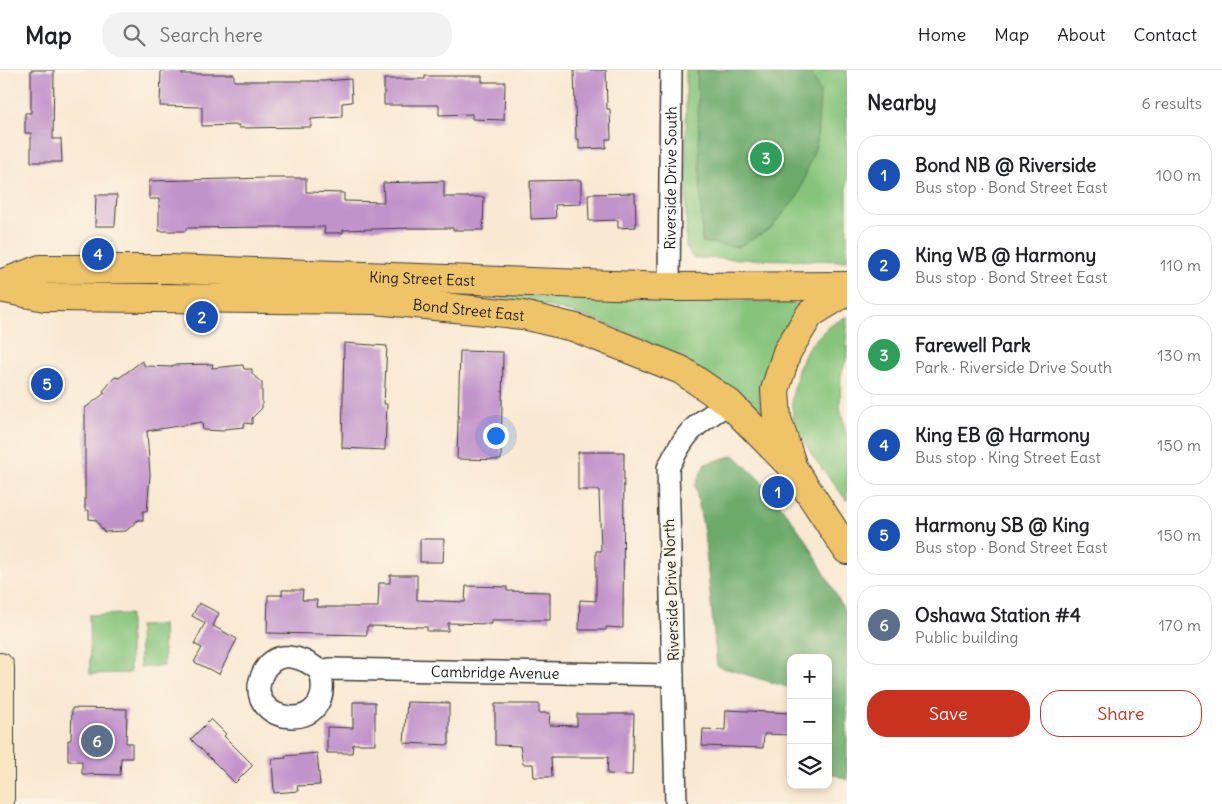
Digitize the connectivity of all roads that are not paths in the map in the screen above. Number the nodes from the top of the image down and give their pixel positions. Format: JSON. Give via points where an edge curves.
{"nodes":[{"id":1,"x":671,"y":70,"type":"edge"},
{"id":2,"x":0,"y":286,"type":"edge"},
{"id":3,"x":847,"y":286,"type":"edge"},
{"id":4,"x":669,"y":287,"type":"junction"},
{"id":5,"x":847,"y":291,"type":"edge"},
{"id":6,"x":730,"y":403,"type":"junction"},
{"id":7,"x":793,"y":468,"type":"junction"},
{"id":8,"x":847,"y":550,"type":"edge"},
{"id":9,"x":0,"y":667,"type":"edge"},
{"id":10,"x":320,"y":671,"type":"dead end"},
{"id":11,"x":674,"y":674,"type":"junction"},
{"id":12,"x":0,"y":727,"type":"edge"},
{"id":13,"x":0,"y":804,"type":"edge"},
{"id":14,"x":676,"y":804,"type":"edge"}],
"edges":[{"from":1,"to":4,"type":"street","name":"Riverside Drive South"},
{"from":2,"to":4,"type":"main road","name":"King Street East","via":[[40,269],[170,269]]},
{"from":2,"to":6,"type":"main road","name":"Bond Street East","via":[[44,297],[375,300],[523,315],[576,328],[640,352],[681,370]]},
{"from":3,"to":4,"type":"main road","name":"King Street East"},
{"from":5,"to":7,"type":"main road","via":[[810,314],[787,352],[775,390],[777,419]]},
{"from":6,"to":7,"type":"main road","name":"Bond Street East"},
{"from":6,"to":11,"type":"street","name":"Riverside Drive North","via":[[692,427],[668,468]]},
{"from":7,"to":8,"type":"main road","name":"Bond Street East"},
{"from":9,"to":12,"type":"main road"},
{"from":10,"to":11,"type":"street","name":"Cambridge Avenue"},
{"from":11,"to":14,"type":"street","name":"Riverside Drive North"},
{"from":12,"to":13,"type":"main road"}]}
